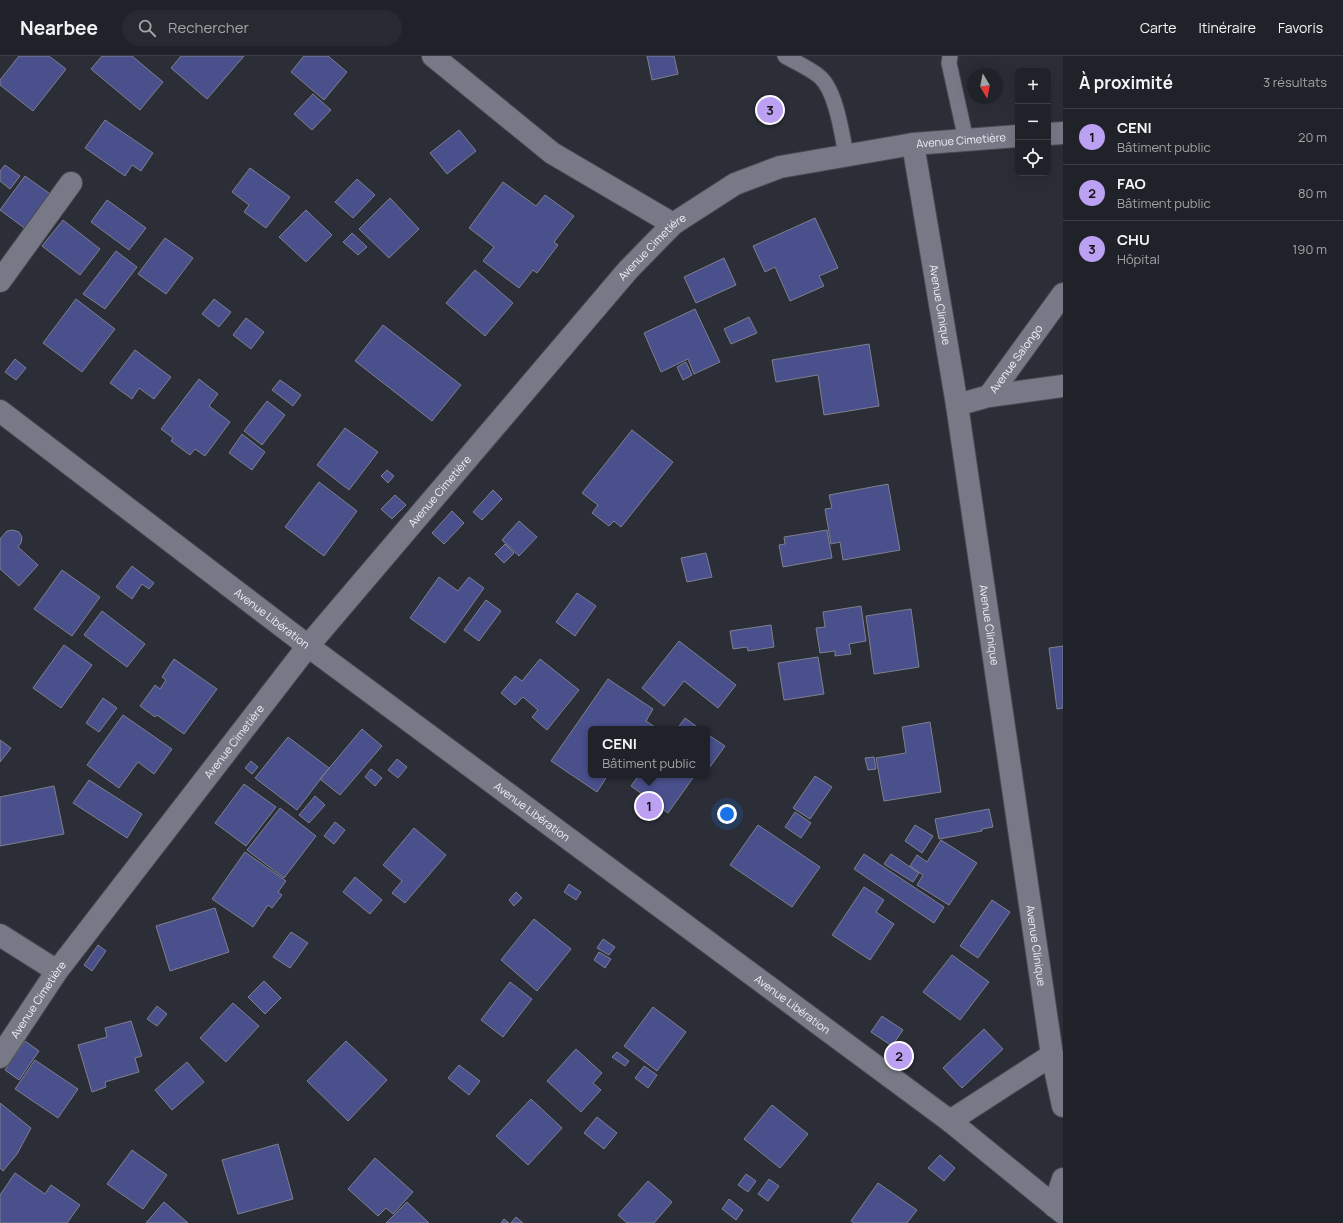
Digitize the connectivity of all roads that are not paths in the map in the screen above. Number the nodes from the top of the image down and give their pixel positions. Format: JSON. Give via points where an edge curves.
{"nodes":[{"id":1,"x":433,"y":56,"type":"edge"},
{"id":2,"x":785,"y":56,"type":"edge"},
{"id":3,"x":950,"y":56,"type":"edge"},
{"id":4,"x":1063,"y":132,"type":"edge"},
{"id":5,"x":1051,"y":134,"type":"edge"},
{"id":6,"x":1015,"y":136,"type":"edge"},
{"id":7,"x":966,"y":140,"type":"junction"},
{"id":8,"x":913,"y":144,"type":"junction"},
{"id":9,"x":846,"y":155,"type":"junction"},
{"id":10,"x":71,"y":183,"type":"dead end"},
{"id":11,"x":673,"y":224,"type":"junction"},
{"id":12,"x":0,"y":281,"type":"edge"},
{"id":13,"x":1063,"y":294,"type":"edge"},
{"id":14,"x":1063,"y":386,"type":"edge"},
{"id":15,"x":989,"y":396,"type":"junction"},
{"id":16,"x":957,"y":406,"type":"junction"},
{"id":17,"x":0,"y":411,"type":"edge"},
{"id":18,"x":308,"y":646,"type":"junction"},
{"id":19,"x":0,"y":935,"type":"edge"},
{"id":20,"x":57,"y":971,"type":"junction"},
{"id":21,"x":1052,"y":1056,"type":"junction"},
{"id":22,"x":0,"y":1057,"type":"edge"},
{"id":23,"x":1063,"y":1106,"type":"edge"},
{"id":24,"x":950,"y":1121,"type":"junction"},
{"id":25,"x":1063,"y":1179,"type":"edge"},
{"id":26,"x":1059,"y":1210,"type":"edge"}],
"edges":[{"from":1,"to":11,"type":"street","via":[[552,153]]},
{"from":2,"to":9,"type":"lane","via":[[820,77],[830,90],[841,126]]},
{"from":3,"to":7,"type":"lane"},
{"from":4,"to":5,"type":"street"},
{"from":6,"to":7,"type":"street","name":"Avenue Cimetière"},
{"from":7,"to":8,"type":"street","name":"Avenue Cimetière"},
{"from":8,"to":9,"type":"street","name":"Avenue Cimetière"},
{"from":8,"to":16,"type":"street","name":"Avenue Clinique"},
{"from":9,"to":11,"type":"street","name":"Avenue Cimetière","via":[[780,167],[735,184]]},
{"from":10,"to":12,"type":"street"},
{"from":11,"to":18,"type":"street","name":"Avenue Cimetière","via":[[628,270]]},
{"from":13,"to":15,"type":"street","name":"Avenue Salongo"},
{"from":14,"to":15,"type":"street"},
{"from":15,"to":16,"type":"street","name":"Avenue Salongo"},
{"from":16,"to":21,"type":"street","name":"Avenue Clinique"},
{"from":17,"to":18,"type":"street","name":"Avenue Libération"},
{"from":18,"to":20,"type":"street","name":"Avenue Cimetière"},
{"from":18,"to":24,"type":"street","name":"Avenue Libération"},
{"from":19,"to":20,"type":"street"},
{"from":20,"to":22,"type":"street","name":"Avenue Cimetière"},
{"from":21,"to":23,"type":"street","name":"Avenue Clinique"},
{"from":21,"to":24,"type":"street"},
{"from":24,"to":26,"type":"street","name":"Avenue Libération"},
{"from":25,"to":26,"type":"street"}]}
